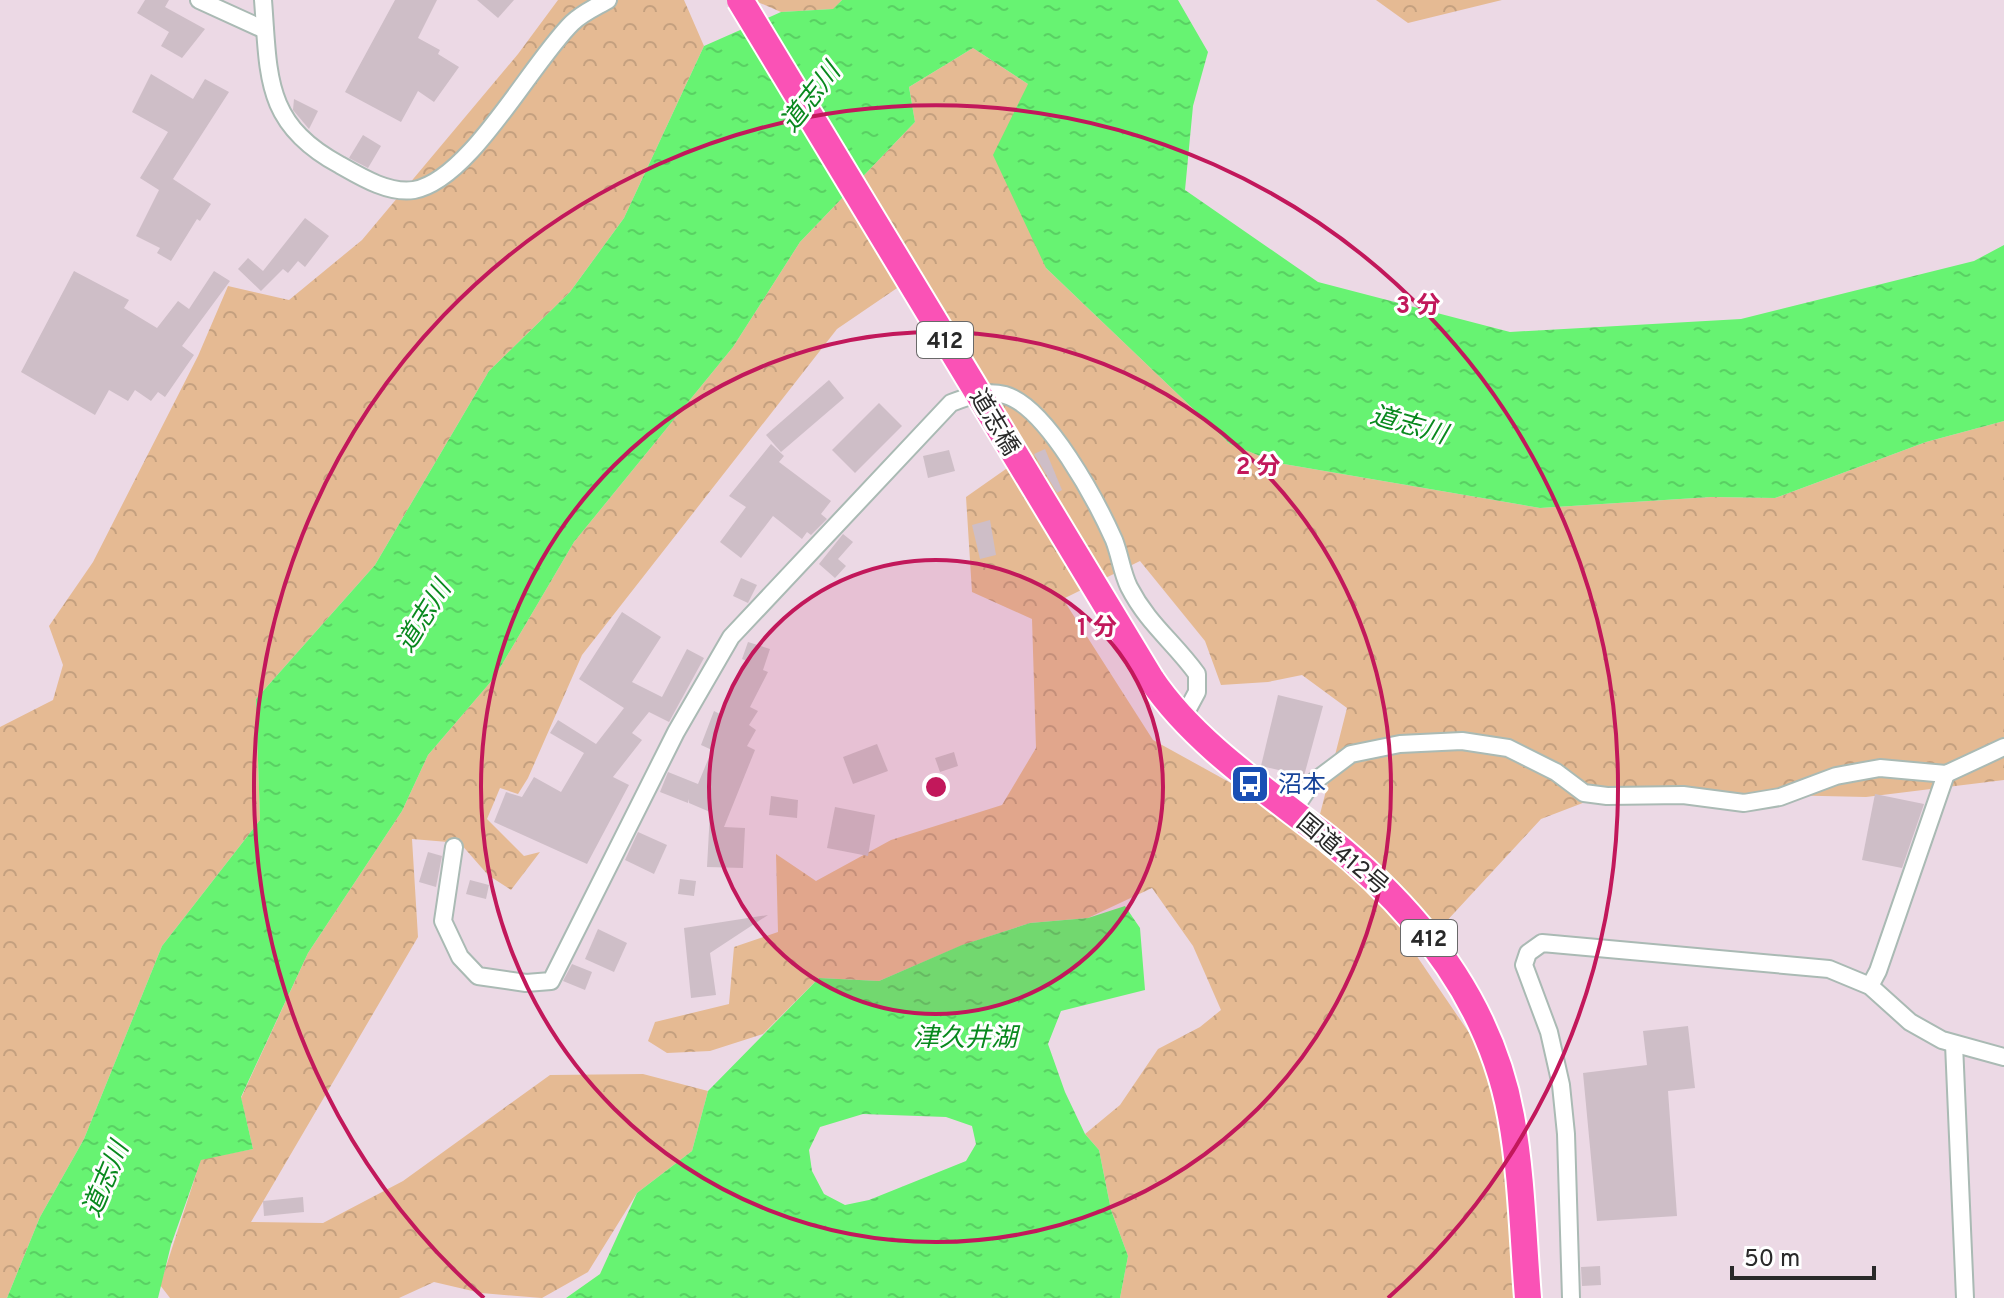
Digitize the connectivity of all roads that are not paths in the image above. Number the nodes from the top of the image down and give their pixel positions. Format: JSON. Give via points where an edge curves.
{"nodes":[{"id":1,"x":199,"y":0,"type":"edge"},
{"id":2,"x":263,"y":0,"type":"edge"},
{"id":3,"x":608,"y":0,"type":"edge"},
{"id":4,"x":740,"y":0,"type":"edge"},
{"id":5,"x":265,"y":30,"type":"junction"},
{"id":6,"x":1151,"y":679,"type":"joint"},
{"id":7,"x":1183,"y":718,"type":"junction"},
{"id":8,"x":2004,"y":747,"type":"edge"},
{"id":9,"x":1946,"y":774,"type":"junction"},
{"id":10,"x":1293,"y":811,"type":"junction"},
{"id":11,"x":454,"y":847,"type":"dead end"},
{"id":12,"x":1870,"y":986,"type":"junction"},
{"id":13,"x":1954,"y":1044,"type":"junction"},
{"id":14,"x":2004,"y":1057,"type":"edge"},
{"id":15,"x":1528,"y":1298,"type":"edge"},
{"id":16,"x":1571,"y":1298,"type":"edge"},
{"id":17,"x":1965,"y":1298,"type":"edge"}],
"edges":[{"from":1,"to":5,"type":"street"},
{"from":2,"to":5,"type":"street"},
{"from":3,"to":5,"type":"street","via":[[572,23],[467,155],[436,181],[411,191],[361,177],[296,136],[272,91]]},
{"from":4,"to":6,"type":"highway","name":"道志橋","number":"412","bridge":true},
{"from":6,"to":7,"type":"highway","name":"国道412号","number":"412"},
{"from":7,"to":10,"type":"highway","name":"国道412号","number":"412"},
{"from":7,"to":11,"type":"street","via":[[1197,692],[1197,674],[1156,631],[1128,586],[1115,543],[1085,482],[1040,419],[1007,395],[978,393],[951,403],[731,637],[676,732],[551,981],[478,976],[460,957],[443,921]]},
{"from":8,"to":9,"type":"street"},
{"from":9,"to":10,"type":"street","via":[[1880,768],[1744,803],[1683,795],[1607,796],[1584,793],[1508,748],[1462,741],[1400,744],[1351,754],[1311,784]]},
{"from":9,"to":12,"type":"street"},
{"from":10,"to":15,"type":"highway","name":"国道412号","number":"412","via":[[1395,898],[1427,935],[1475,1011],[1511,1114]]},
{"from":12,"to":13,"type":"street","via":[[1910,1022]]},
{"from":12,"to":16,"type":"street","via":[[1815,966],[1550,942],[1528,953],[1526,973],[1552,1041],[1565,1117]]},
{"from":13,"to":14,"type":"street"},
{"from":13,"to":17,"type":"street"}]}
